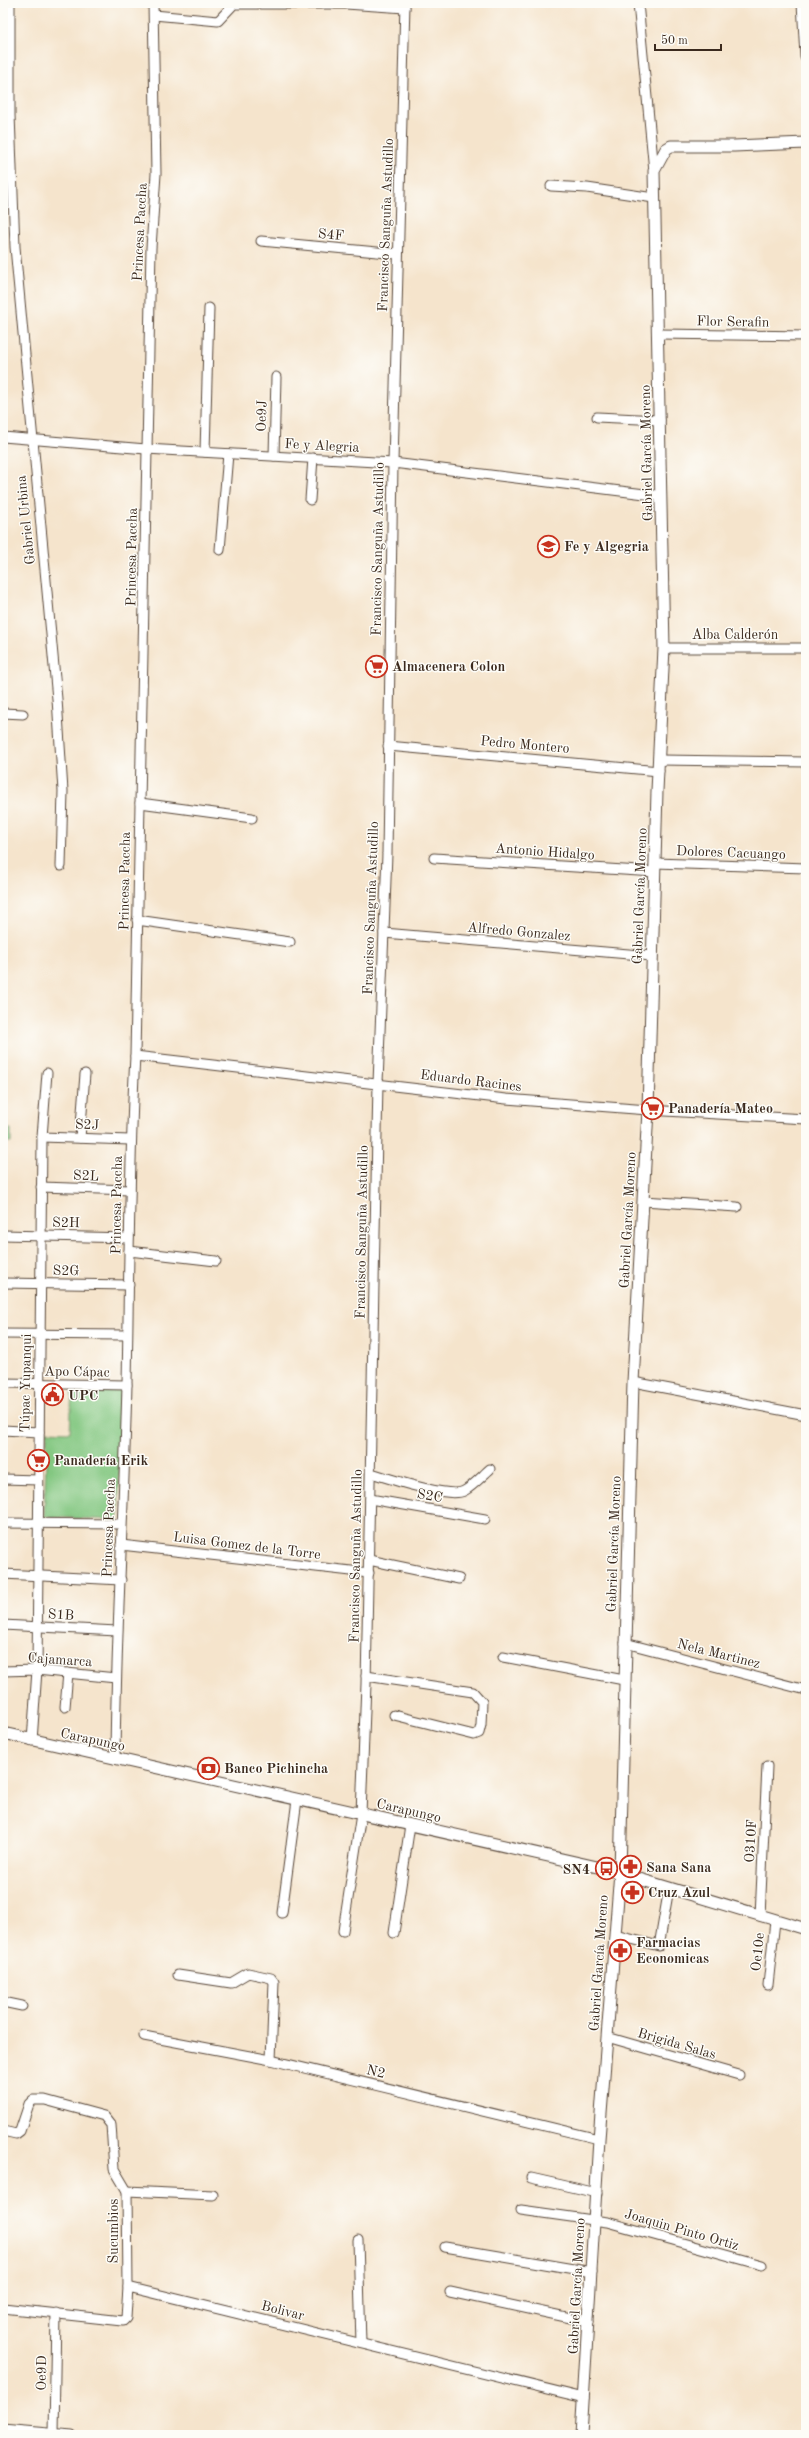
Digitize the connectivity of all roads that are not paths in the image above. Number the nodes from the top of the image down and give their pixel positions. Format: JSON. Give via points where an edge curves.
{"nodes":[{"id":1,"x":10,"y":3,"type":"edge"},
{"id":2,"x":153,"y":3,"type":"edge"},
{"id":3,"x":638,"y":3,"type":"edge"},
{"id":4,"x":803,"y":3,"type":"edge"},
{"id":5,"x":405,"y":6,"type":"edge"},
{"id":6,"x":154,"y":15,"type":"junction"},
{"id":7,"x":806,"y":56,"type":"edge"},
{"id":8,"x":806,"y":143,"type":"edge"},
{"id":9,"x":654,"y":171,"type":"junction"},
{"id":10,"x":551,"y":186,"type":"dead end"},
{"id":11,"x":654,"y":198,"type":"junction"},
{"id":12,"x":261,"y":241,"type":"dead end"},
{"id":13,"x":398,"y":254,"type":"junction"},
{"id":14,"x":209,"y":308,"type":"dead end"},
{"id":15,"x":659,"y":334,"type":"junction"},
{"id":16,"x":806,"y":336,"type":"edge"},
{"id":17,"x":276,"y":377,"type":"dead end"},
{"id":18,"x":597,"y":417,"type":"dead end"},
{"id":19,"x":660,"y":420,"type":"junction"},
{"id":20,"x":3,"y":437,"type":"edge"},
{"id":21,"x":32,"y":439,"type":"junction"},
{"id":22,"x":146,"y":449,"type":"junction"},
{"id":23,"x":205,"y":452,"type":"junction"},
{"id":24,"x":228,"y":454,"type":"junction"},
{"id":25,"x":274,"y":456,"type":"junction"},
{"id":26,"x":313,"y":458,"type":"junction"},
{"id":27,"x":393,"y":463,"type":"junction"},
{"id":28,"x":662,"y":496,"type":"junction"},
{"id":29,"x":310,"y":500,"type":"dead end"},
{"id":30,"x":220,"y":550,"type":"dead end"},
{"id":31,"x":664,"y":648,"type":"junction"},
{"id":32,"x":806,"y":648,"type":"edge"},
{"id":33,"x":3,"y":713,"type":"edge"},
{"id":34,"x":23,"y":714,"type":"dead end"},
{"id":35,"x":388,"y":746,"type":"junction"},
{"id":36,"x":806,"y":762,"type":"edge"},
{"id":37,"x":659,"y":765,"type":"junction"},
{"id":38,"x":140,"y":803,"type":"junction"},
{"id":39,"x":252,"y":818,"type":"dead end"},
{"id":40,"x":434,"y":858,"type":"dead end"},
{"id":41,"x":61,"y":866,"type":"dead end"},
{"id":42,"x":655,"y":868,"type":"junction"},
{"id":43,"x":806,"y":868,"type":"edge"},
{"id":44,"x":137,"y":920,"type":"junction"},
{"id":45,"x":384,"y":933,"type":"junction"},
{"id":46,"x":290,"y":942,"type":"dead end"},
{"id":47,"x":652,"y":956,"type":"junction"},
{"id":48,"x":135,"y":1056,"type":"junction"},
{"id":49,"x":47,"y":1073,"type":"dead end"},
{"id":50,"x":85,"y":1074,"type":"dead end"},
{"id":51,"x":378,"y":1083,"type":"junction"},
{"id":52,"x":648,"y":1110,"type":"junction"},
{"id":53,"x":806,"y":1119,"type":"edge"},
{"id":54,"x":42,"y":1137,"type":"junction"},
{"id":55,"x":80,"y":1138,"type":"junction"},
{"id":56,"x":130,"y":1140,"type":"junction"},
{"id":57,"x":41,"y":1187,"type":"junction"},
{"id":58,"x":130,"y":1190,"type":"junction"},
{"id":59,"x":643,"y":1200,"type":"junction"},
{"id":60,"x":737,"y":1207,"type":"dead end"},
{"id":61,"x":3,"y":1235,"type":"edge"},
{"id":62,"x":41,"y":1236,"type":"junction"},
{"id":63,"x":129,"y":1238,"type":"junction"},
{"id":64,"x":129,"y":1251,"type":"junction"},
{"id":65,"x":216,"y":1261,"type":"dead end"},
{"id":66,"x":3,"y":1283,"type":"edge"},
{"id":67,"x":40,"y":1284,"type":"junction"},
{"id":68,"x":129,"y":1285,"type":"junction"},
{"id":69,"x":3,"y":1334,"type":"edge"},
{"id":70,"x":40,"y":1335,"type":"junction"},
{"id":71,"x":127,"y":1335,"type":"junction"},
{"id":72,"x":633,"y":1382,"type":"junction"},
{"id":73,"x":3,"y":1383,"type":"edge"},
{"id":74,"x":39,"y":1384,"type":"junction"},
{"id":75,"x":127,"y":1385,"type":"junction"},
{"id":76,"x":806,"y":1415,"type":"edge"},
{"id":77,"x":3,"y":1430,"type":"edge"},
{"id":78,"x":39,"y":1432,"type":"junction"},
{"id":79,"x":490,"y":1469,"type":"dead end"},
{"id":80,"x":371,"y":1473,"type":"junction"},
{"id":81,"x":3,"y":1479,"type":"edge"},
{"id":82,"x":38,"y":1480,"type":"junction"},
{"id":83,"x":370,"y":1499,"type":"junction"},
{"id":84,"x":485,"y":1519,"type":"dead end"},
{"id":85,"x":38,"y":1522,"type":"junction"},
{"id":86,"x":3,"y":1523,"type":"edge"},
{"id":87,"x":121,"y":1524,"type":"junction"},
{"id":88,"x":122,"y":1545,"type":"junction"},
{"id":89,"x":369,"y":1560,"type":"junction"},
{"id":90,"x":3,"y":1574,"type":"edge"},
{"id":91,"x":38,"y":1574,"type":"junction"},
{"id":92,"x":369,"y":1574,"type":"junction"},
{"id":93,"x":458,"y":1579,"type":"dead end"},
{"id":94,"x":121,"y":1580,"type":"junction"},
{"id":95,"x":3,"y":1625,"type":"edge"},
{"id":96,"x":37,"y":1626,"type":"junction"},
{"id":97,"x":117,"y":1631,"type":"junction"},
{"id":98,"x":625,"y":1643,"type":"junction"},
{"id":99,"x":503,"y":1657,"type":"dead end"},
{"id":100,"x":36,"y":1670,"type":"junction"},
{"id":101,"x":3,"y":1671,"type":"edge"},
{"id":102,"x":68,"y":1673,"type":"junction"},
{"id":103,"x":366,"y":1676,"type":"junction"},
{"id":104,"x":116,"y":1678,"type":"junction"},
{"id":105,"x":624,"y":1680,"type":"junction"},
{"id":106,"x":806,"y":1690,"type":"edge"},
{"id":107,"x":65,"y":1707,"type":"dead end"},
{"id":108,"x":394,"y":1716,"type":"dead end"},
{"id":109,"x":3,"y":1734,"type":"edge"},
{"id":110,"x":32,"y":1741,"type":"junction"},
{"id":111,"x":115,"y":1759,"type":"junction"},
{"id":112,"x":767,"y":1766,"type":"dead end"},
{"id":113,"x":297,"y":1800,"type":"junction"},
{"id":114,"x":361,"y":1814,"type":"junction"},
{"id":115,"x":410,"y":1825,"type":"junction"},
{"id":116,"x":620,"y":1872,"type":"junction"},
{"id":117,"x":669,"y":1888,"type":"junction"},
{"id":118,"x":282,"y":1913,"type":"dead end"},
{"id":119,"x":760,"y":1916,"type":"junction"},
{"id":120,"x":775,"y":1921,"type":"junction"},
{"id":121,"x":806,"y":1929,"type":"edge"},
{"id":122,"x":343,"y":1931,"type":"dead end"},
{"id":123,"x":394,"y":1934,"type":"dead end"},
{"id":124,"x":615,"y":1934,"type":"junction"},
{"id":125,"x":178,"y":1975,"type":"dead end"},
{"id":126,"x":768,"y":1985,"type":"dead end"},
{"id":127,"x":3,"y":2002,"type":"edge"},
{"id":128,"x":22,"y":2006,"type":"dead end"},
{"id":129,"x":144,"y":2036,"type":"dead end"},
{"id":130,"x":607,"y":2037,"type":"junction"},
{"id":131,"x":272,"y":2060,"type":"junction"},
{"id":132,"x":739,"y":2075,"type":"dead end"},
{"id":133,"x":3,"y":2131,"type":"edge"},
{"id":134,"x":599,"y":2139,"type":"junction"},
{"id":135,"x":531,"y":2178,"type":"dead end"},
{"id":136,"x":127,"y":2191,"type":"junction"},
{"id":137,"x":597,"y":2193,"type":"junction"},
{"id":138,"x":213,"y":2196,"type":"dead end"},
{"id":139,"x":521,"y":2210,"type":"dead end"},
{"id":140,"x":595,"y":2220,"type":"junction"},
{"id":141,"x":358,"y":2240,"type":"dead end"},
{"id":142,"x":445,"y":2247,"type":"dead end"},
{"id":143,"x":762,"y":2266,"type":"dead end"},
{"id":144,"x":592,"y":2272,"type":"junction"},
{"id":145,"x":128,"y":2287,"type":"junction"},
{"id":146,"x":450,"y":2292,"type":"dead end"},
{"id":147,"x":3,"y":2308,"type":"edge"},
{"id":148,"x":56,"y":2313,"type":"junction"},
{"id":149,"x":589,"y":2322,"type":"junction"},
{"id":150,"x":361,"y":2343,"type":"junction"},
{"id":151,"x":584,"y":2398,"type":"junction"},
{"id":152,"x":3,"y":2430,"type":"edge"},
{"id":153,"x":54,"y":2434,"type":"junction"},
{"id":154,"x":72,"y":2435,"type":"edge"},
{"id":155,"x":581,"y":2435,"type":"edge"}],
"edges":[{"from":1,"to":21,"type":"street","name":"Gabriel Urbina","via":[[10,115],[15,247]]},
{"from":2,"to":6,"type":"street","name":"Princesa Paccha"},
{"from":3,"to":9,"type":"street"},
{"from":4,"to":7,"type":"street"},
{"from":5,"to":6,"type":"street","via":[[234,4],[218,21]]},
{"from":5,"to":13,"type":"street","name":"Francisco Sanguña Astudillo"},
{"from":6,"to":22,"type":"street","name":"Princesa Paccha","via":[[156,174],[151,248]]},
{"from":8,"to":9,"type":"street","name":"Gabriel García Moreno","via":[[671,146],[666,149]]},
{"from":9,"to":11,"type":"street","name":"Gabriel García Moreno"},
{"from":10,"to":11,"type":"street","via":[[587,188]]},
{"from":11,"to":15,"type":"street","name":"Gabriel García Moreno"},
{"from":12,"to":13,"type":"street","name":"S4F"},
{"from":13,"to":27,"type":"street","name":"Francisco Sanguña Astudillo"},
{"from":14,"to":23,"type":"street"},
{"from":15,"to":16,"type":"street","name":"Flor Serafin"},
{"from":15,"to":19,"type":"street","name":"Gabriel García Moreno"},
{"from":17,"to":25,"type":"street","name":"Oe9J"},
{"from":18,"to":19,"type":"street"},
{"from":19,"to":28,"type":"street","name":"Gabriel García Moreno"},
{"from":20,"to":21,"type":"street","name":"Fe y Alegria"},
{"from":21,"to":22,"type":"street","name":"Fe y Alegria"},
{"from":21,"to":41,"type":"street","name":"Gabriel Urbina","via":[[57,699],[62,791]]},
{"from":22,"to":23,"type":"street","name":"Fe y Alegria"},
{"from":22,"to":38,"type":"street","name":"Princesa Paccha"},
{"from":23,"to":24,"type":"street","name":"Fe y Alegria"},
{"from":24,"to":25,"type":"street","name":"Fe y Alegria"},
{"from":24,"to":30,"type":"street"},
{"from":25,"to":26,"type":"street","name":"Fe y Alegria"},
{"from":26,"to":27,"type":"street","name":"Fe y Alegria"},
{"from":26,"to":29,"type":"street"},
{"from":27,"to":28,"type":"street","name":"Fe y Alegria"},
{"from":27,"to":35,"type":"street","name":"Francisco Sanguña Astudillo"},
{"from":28,"to":31,"type":"street","name":"Gabriel García Moreno"},
{"from":31,"to":32,"type":"street","name":"Alba Calderón"},
{"from":31,"to":37,"type":"street","name":"Gabriel García Moreno"},
{"from":33,"to":34,"type":"street"},
{"from":35,"to":37,"type":"street","name":"Pedro Montero"},
{"from":35,"to":45,"type":"street","name":"Francisco Sanguña Astudillo"},
{"from":36,"to":37,"type":"street","name":"Pedro Montero"},
{"from":37,"to":42,"type":"street","name":"Gabriel García Moreno"},
{"from":38,"to":39,"type":"street"},
{"from":38,"to":44,"type":"street","name":"Princesa Paccha"},
{"from":40,"to":42,"type":"street","name":"Antonio Hidalgo"},
{"from":42,"to":43,"type":"street","name":"Dolores Cacuango"},
{"from":42,"to":47,"type":"street","name":"Gabriel García Moreno"},
{"from":44,"to":46,"type":"street"},
{"from":44,"to":48,"type":"street","name":"Princesa Paccha"},
{"from":45,"to":47,"type":"street","name":"Alfredo Gonzalez"},
{"from":45,"to":51,"type":"street","name":"Francisco Sanguña Astudillo"},
{"from":47,"to":52,"type":"street","name":"Gabriel García Moreno"},
{"from":48,"to":51,"type":"street","name":"Eduardo Racines"},
{"from":48,"to":56,"type":"street","name":"Princesa Paccha"},
{"from":49,"to":54,"type":"street","name":"Túpac Yupanqui"},
{"from":50,"to":55,"type":"street"},
{"from":51,"to":52,"type":"street","name":"Eduardo Racines","via":[[506,1099]]},
{"from":51,"to":80,"type":"street","name":"Francisco Sanguña Astudillo"},
{"from":52,"to":53,"type":"street","name":"Eduardo Racines"},
{"from":52,"to":59,"type":"street","name":"Gabriel García Moreno"},
{"from":54,"to":55,"type":"street","name":"S2J"},
{"from":54,"to":57,"type":"street","name":"Túpac Yupanqui"},
{"from":55,"to":56,"type":"street","name":"S2J"},
{"from":56,"to":58,"type":"street","name":"Princesa Paccha"},
{"from":57,"to":58,"type":"street","name":"S2L"},
{"from":57,"to":62,"type":"street","name":"Túpac Yupanqui"},
{"from":58,"to":63,"type":"street","name":"Princesa Paccha"},
{"from":59,"to":60,"type":"street"},
{"from":59,"to":72,"type":"street","name":"Gabriel García Moreno"},
{"from":61,"to":62,"type":"street","name":"S2H"},
{"from":62,"to":63,"type":"street","name":"S2H"},
{"from":62,"to":67,"type":"street","name":"Túpac Yupanqui"},
{"from":63,"to":64,"type":"street","name":"Princesa Paccha"},
{"from":64,"to":65,"type":"street"},
{"from":64,"to":68,"type":"street","name":"Princesa Paccha"},
{"from":66,"to":67,"type":"street","name":"S2G"},
{"from":67,"to":68,"type":"street","name":"S2G"},
{"from":67,"to":70,"type":"street","name":"Túpac Yupanqui"},
{"from":68,"to":71,"type":"street","name":"Princesa Paccha"},
{"from":69,"to":70,"type":"street"},
{"from":70,"to":71,"type":"street"},
{"from":70,"to":74,"type":"street","name":"Túpac Yupanqui"},
{"from":71,"to":75,"type":"street","name":"Princesa Paccha"},
{"from":72,"to":76,"type":"street"},
{"from":72,"to":98,"type":"street","name":"Gabriel García Moreno"},
{"from":73,"to":74,"type":"street","name":"Apo Cápac"},
{"from":74,"to":75,"type":"street","name":"Apo Cápac"},
{"from":74,"to":78,"type":"street","name":"Túpac Yupanqui"},
{"from":75,"to":87,"type":"street","name":"Princesa Paccha"},
{"from":77,"to":78,"type":"street"},
{"from":78,"to":82,"type":"street","name":"Túpac Yupanqui"},
{"from":79,"to":80,"type":"street","via":[[464,1492],[455,1493],[422,1488]]},
{"from":80,"to":83,"type":"street","name":"Francisco Sanguña Astudillo"},
{"from":81,"to":82,"type":"street"},
{"from":82,"to":85,"type":"street","name":"Túpac Yupanqui"},
{"from":83,"to":84,"type":"street","name":"S2C"},
{"from":83,"to":89,"type":"street","name":"Francisco Sanguña Astudillo"},
{"from":85,"to":86,"type":"street"},
{"from":85,"to":87,"type":"street"},
{"from":85,"to":91,"type":"street","name":"Túpac Yupanqui"},
{"from":87,"to":88,"type":"street","name":"Princesa Paccha"},
{"from":88,"to":92,"type":"street","name":"Luisa Gomez de la Torre"},
{"from":88,"to":94,"type":"street","name":"Princesa Paccha"},
{"from":89,"to":92,"type":"street","name":"Francisco Sanguña Astudillo"},
{"from":89,"to":93,"type":"street"},
{"from":90,"to":91,"type":"street"},
{"from":91,"to":94,"type":"street"},
{"from":91,"to":96,"type":"street","name":"Túpac Yupanqui"},
{"from":92,"to":103,"type":"street","name":"Francisco Sanguña Astudillo"},
{"from":94,"to":97,"type":"street","name":"Princesa Paccha"},
{"from":95,"to":96,"type":"street","name":"S1B"},
{"from":96,"to":97,"type":"street","name":"S1B"},
{"from":96,"to":100,"type":"street","name":"Túpac Yupanqui"},
{"from":97,"to":104,"type":"street","name":"Princesa Paccha"},
{"from":98,"to":105,"type":"street","name":"Gabriel García Moreno"},
{"from":98,"to":106,"type":"street","name":"Nela Martinez"},
{"from":99,"to":105,"type":"street"},
{"from":100,"to":101,"type":"street","name":"Cajamarca"},
{"from":100,"to":102,"type":"street","name":"Cajamarca"},
{"from":100,"to":110,"type":"street","name":"Túpac Yupanqui"},
{"from":102,"to":104,"type":"street","name":"Cajamarca"},
{"from":102,"to":107,"type":"street"},
{"from":103,"to":108,"type":"street","via":[[473,1692],[482,1702],[481,1725],[479,1733],[474,1735]]},
{"from":103,"to":114,"type":"street","name":"Francisco Sanguña Astudillo"},
{"from":104,"to":111,"type":"street","name":"Princesa Paccha"},
{"from":105,"to":116,"type":"street","name":"Gabriel García Moreno"},
{"from":109,"to":110,"type":"street","name":"Carapungo"},
{"from":110,"to":111,"type":"street","name":"Carapungo"},
{"from":111,"to":113,"type":"street","name":"Carapungo"},
{"from":112,"to":119,"type":"street","name":"O310F"},
{"from":113,"to":114,"type":"street","name":"Carapungo"},
{"from":113,"to":118,"type":"street"},
{"from":114,"to":115,"type":"street","name":"Carapungo"},
{"from":114,"to":122,"type":"street","name":"Francisco Sanguña Astudillo"},
{"from":115,"to":116,"type":"street","name":"Carapungo"},
{"from":115,"to":123,"type":"street"},
{"from":116,"to":117,"type":"street","name":"Carapungo"},
{"from":116,"to":124,"type":"street","name":"Gabriel García Moreno"},
{"from":117,"to":119,"type":"street","name":"Carapungo"},
{"from":117,"to":124,"type":"street","via":[[659,1946]]},
{"from":119,"to":120,"type":"street","name":"Carapungo"},
{"from":120,"to":121,"type":"street","name":"Carapungo"},
{"from":120,"to":126,"type":"street","name":"Oe10e"},
{"from":124,"to":130,"type":"street","name":"Gabriel García Moreno"},
{"from":125,"to":131,"type":"street","via":[[231,1983],[248,1974],[271,1978],[274,1982]]},
{"from":127,"to":128,"type":"street"},
{"from":129,"to":131,"type":"street","name":"N2"},
{"from":130,"to":132,"type":"street","name":"Brigida Salas"},
{"from":130,"to":134,"type":"street","name":"Gabriel García Moreno"},
{"from":131,"to":134,"type":"street","name":"N2"},
{"from":133,"to":136,"type":"street","name":"Sucumbios","via":[[16,2134],[20,2131],[29,2104],[33,2100],[45,2100],[104,2116],[111,2126],[114,2170]]},
{"from":134,"to":137,"type":"street","name":"Gabriel García Moreno"},
{"from":135,"to":137,"type":"street"},
{"from":136,"to":138,"type":"street"},
{"from":136,"to":145,"type":"street","name":"Sucumbios"},
{"from":137,"to":140,"type":"street","name":"Gabriel García Moreno"},
{"from":139,"to":140,"type":"street","name":"Joaquin Pinto Ortiz"},
{"from":140,"to":143,"type":"street","name":"Joaquin Pinto Ortiz"},
{"from":140,"to":144,"type":"street","name":"Gabriel García Moreno"},
{"from":141,"to":150,"type":"street"},
{"from":142,"to":144,"type":"street"},
{"from":144,"to":149,"type":"street","name":"Gabriel García Moreno"},
{"from":145,"to":148,"type":"street","via":[[126,2318],[123,2321]]},
{"from":145,"to":150,"type":"street","name":"Bolivar"},
{"from":146,"to":149,"type":"street"},
{"from":147,"to":148,"type":"street"},
{"from":148,"to":153,"type":"street","name":"Oe9D"},
{"from":149,"to":151,"type":"street","name":"Gabriel García Moreno"},
{"from":150,"to":151,"type":"street","name":"Bolivar"},
{"from":151,"to":155,"type":"street","name":"Gabriel García Moreno"},
{"from":152,"to":153,"type":"street"},
{"from":153,"to":154,"type":"street"}]}
